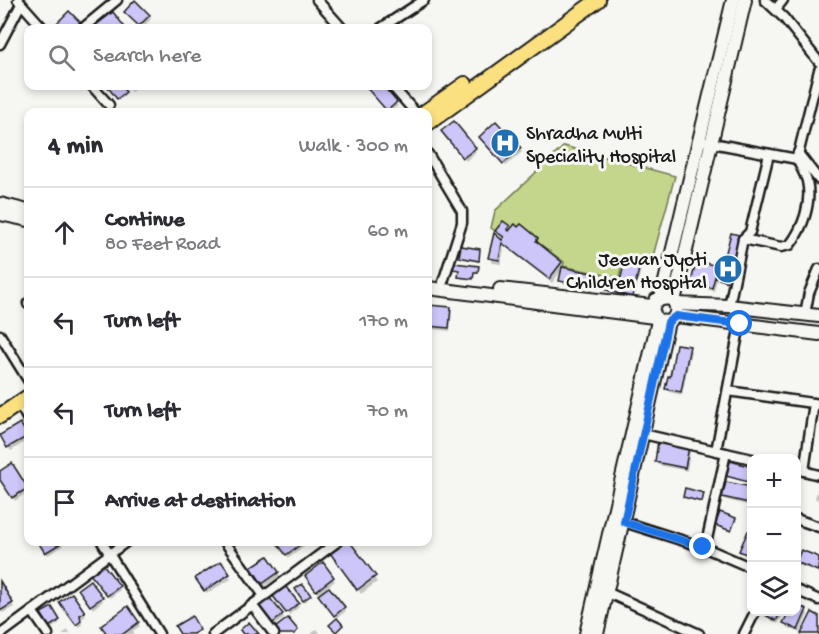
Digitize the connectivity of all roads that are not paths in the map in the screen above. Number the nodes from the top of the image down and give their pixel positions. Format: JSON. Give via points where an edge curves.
{"nodes":[{"id":1,"x":117,"y":0,"type":"edge"},
{"id":2,"x":317,"y":0,"type":"edge"},
{"id":3,"x":424,"y":0,"type":"edge"},
{"id":4,"x":584,"y":0,"type":"edge"},
{"id":5,"x":598,"y":0,"type":"edge"},
{"id":6,"x":733,"y":0,"type":"edge"},
{"id":7,"x":745,"y":0,"type":"edge"},
{"id":8,"x":765,"y":0,"type":"edge"},
{"id":9,"x":783,"y":0,"type":"edge"},
{"id":10,"x":20,"y":2,"type":"edge"},
{"id":11,"x":776,"y":9,"type":"junction"},
{"id":12,"x":39,"y":24,"type":"edge"},
{"id":13,"x":88,"y":24,"type":"edge"},
{"id":14,"x":338,"y":24,"type":"edge"},
{"id":15,"x":387,"y":24,"type":"edge"},
{"id":16,"x":0,"y":44,"type":"edge"},
{"id":17,"x":819,"y":62,"type":"edge"},
{"id":18,"x":819,"y":70,"type":"edge"},
{"id":19,"x":96,"y":90,"type":"edge"},
{"id":20,"x":396,"y":90,"type":"edge"},
{"id":21,"x":109,"y":105,"type":"dead end"},
{"id":22,"x":411,"y":108,"type":"edge"},
{"id":23,"x":431,"y":108,"type":"edge"},
{"id":24,"x":432,"y":120,"type":"edge"},
{"id":25,"x":705,"y":141,"type":"junction"},
{"id":26,"x":769,"y":154,"type":"junction"},
{"id":27,"x":797,"y":156,"type":"junction"},
{"id":28,"x":432,"y":161,"type":"edge"},
{"id":29,"x":819,"y":180,"type":"edge"},
{"id":30,"x":0,"y":204,"type":"edge"},
{"id":31,"x":24,"y":210,"type":"edge"},
{"id":32,"x":0,"y":214,"type":"edge"},
{"id":33,"x":24,"y":219,"type":"edge"},
{"id":34,"x":743,"y":239,"type":"junction"},
{"id":35,"x":819,"y":269,"type":"edge"},
{"id":36,"x":432,"y":281,"type":"edge"},
{"id":37,"x":443,"y":282,"type":"junction"},
{"id":38,"x":432,"y":288,"type":"edge"},
{"id":39,"x":729,"y":306,"type":"junction"},
{"id":40,"x":665,"y":311,"type":"junction"},
{"id":41,"x":805,"y":314,"type":"junction"},
{"id":42,"x":819,"y":316,"type":"edge"},
{"id":43,"x":740,"y":324,"type":"junction"},
{"id":44,"x":819,"y":334,"type":"edge"},
{"id":45,"x":0,"y":335,"type":"edge"},
{"id":46,"x":24,"y":374,"type":"edge"},
{"id":47,"x":728,"y":391,"type":"junction"},
{"id":48,"x":817,"y":404,"type":"edge"},
{"id":49,"x":24,"y":407,"type":"edge"},
{"id":50,"x":24,"y":408,"type":"edge"},
{"id":51,"x":0,"y":416,"type":"edge"},
{"id":52,"x":0,"y":426,"type":"edge"},
{"id":53,"x":644,"y":434,"type":"junction"},
{"id":54,"x":716,"y":451,"type":"junction"},
{"id":55,"x":726,"y":453,"type":"junction"},
{"id":56,"x":747,"y":458,"type":"edge"},
{"id":57,"x":801,"y":466,"type":"edge"},
{"id":58,"x":801,"y":470,"type":"edge"},
{"id":59,"x":819,"y":474,"type":"edge"},
{"id":60,"x":801,"y":521,"type":"edge"},
{"id":61,"x":624,"y":522,"type":"junction"},
{"id":62,"x":819,"y":527,"type":"edge"},
{"id":63,"x":104,"y":546,"type":"edge"},
{"id":64,"x":120,"y":546,"type":"edge"},
{"id":65,"x":228,"y":546,"type":"edge"},
{"id":66,"x":326,"y":546,"type":"edge"},
{"id":67,"x":705,"y":548,"type":"junction"},
{"id":68,"x":109,"y":554,"type":"junction"},
{"id":69,"x":747,"y":566,"type":"edge"},
{"id":70,"x":602,"y":590,"type":"junction"},
{"id":71,"x":801,"y":592,"type":"edge"},
{"id":72,"x":264,"y":596,"type":"junction"},
{"id":73,"x":819,"y":600,"type":"edge"},
{"id":74,"x":252,"y":605,"type":"junction"},
{"id":75,"x":32,"y":611,"type":"junction"},
{"id":76,"x":752,"y":616,"type":"edge"},
{"id":77,"x":1,"y":634,"type":"edge"},
{"id":78,"x":48,"y":634,"type":"edge"},
{"id":79,"x":159,"y":634,"type":"edge"},
{"id":80,"x":213,"y":634,"type":"edge"},
{"id":81,"x":274,"y":634,"type":"edge"},
{"id":82,"x":585,"y":634,"type":"edge"},
{"id":83,"x":597,"y":634,"type":"edge"},
{"id":84,"x":699,"y":634,"type":"edge"},
{"id":85,"x":744,"y":634,"type":"edge"}],
"edges":[{"from":1,"to":13,"type":"street"},
{"from":2,"to":14,"type":"street"},
{"from":3,"to":15,"type":"street"},
{"from":4,"to":23,"type":"main road"},
{"from":5,"to":24,"type":"main road"},
{"from":6,"to":25,"type":"main road"},
{"from":7,"to":25,"type":"main road"},
{"from":8,"to":11,"type":"street"},
{"from":9,"to":11,"type":"street"},
{"from":10,"to":12,"type":"street"},
{"from":10,"to":16,"type":"street"},
{"from":11,"to":17,"type":"street"},
{"from":18,"to":27,"type":"street"},
{"from":19,"to":21,"type":"street"},
{"from":20,"to":22,"type":"street"},
{"from":25,"to":26,"type":"street"},
{"from":25,"to":40,"type":"main road"},
{"from":26,"to":27,"type":"street"},
{"from":26,"to":34,"type":"street","via":[[750,232]]},
{"from":27,"to":29,"type":"street"},
{"from":27,"to":34,"type":"street","via":[[808,194],[798,235],[790,245],[782,247]]},
{"from":28,"to":37,"type":"street","via":[[462,211],[462,223]]},
{"from":30,"to":31,"type":"main road"},
{"from":32,"to":33,"type":"main road"},
{"from":34,"to":39,"type":"street"},
{"from":35,"to":41,"type":"street","via":[[808,293]]},
{"from":36,"to":37,"type":"main road"},
{"from":37,"to":40,"type":"main road"},
{"from":38,"to":40,"type":"main road"},
{"from":39,"to":40,"type":"main road"},
{"from":39,"to":41,"type":"main road"},
{"from":40,"to":43,"type":"main road"},
{"from":40,"to":53,"type":"main road"},
{"from":40,"to":70,"type":"main road"},
{"from":41,"to":42,"type":"main road"},
{"from":43,"to":44,"type":"main road"},
{"from":43,"to":47,"type":"street"},
{"from":45,"to":46,"type":"street"},
{"from":47,"to":48,"type":"street"},
{"from":47,"to":54,"type":"street"},
{"from":48,"to":57,"type":"street"},
{"from":49,"to":51,"type":"main road"},
{"from":50,"to":52,"type":"main road"},
{"from":53,"to":54,"type":"street"},
{"from":53,"to":61,"type":"main road"},
{"from":54,"to":55,"type":"street"},
{"from":55,"to":56,"type":"street"},
{"from":55,"to":67,"type":"street"},
{"from":58,"to":59,"type":"street"},
{"from":60,"to":62,"type":"street"},
{"from":61,"to":67,"type":"street"},
{"from":61,"to":70,"type":"main road"},
{"from":63,"to":68,"type":"street"},
{"from":64,"to":68,"type":"street"},
{"from":65,"to":72,"type":"street"},
{"from":66,"to":72,"type":"street"},
{"from":67,"to":69,"type":"street"},
{"from":68,"to":75,"type":"street"},
{"from":68,"to":79,"type":"street"},
{"from":70,"to":82,"type":"main road"},
{"from":70,"to":83,"type":"main road"},
{"from":70,"to":84,"type":"street"},
{"from":71,"to":73,"type":"street"},
{"from":72,"to":74,"type":"street"},
{"from":74,"to":80,"type":"street"},
{"from":74,"to":81,"type":"street"},
{"from":75,"to":77,"type":"street"},
{"from":75,"to":78,"type":"street"},
{"from":76,"to":85,"type":"street"}]}
